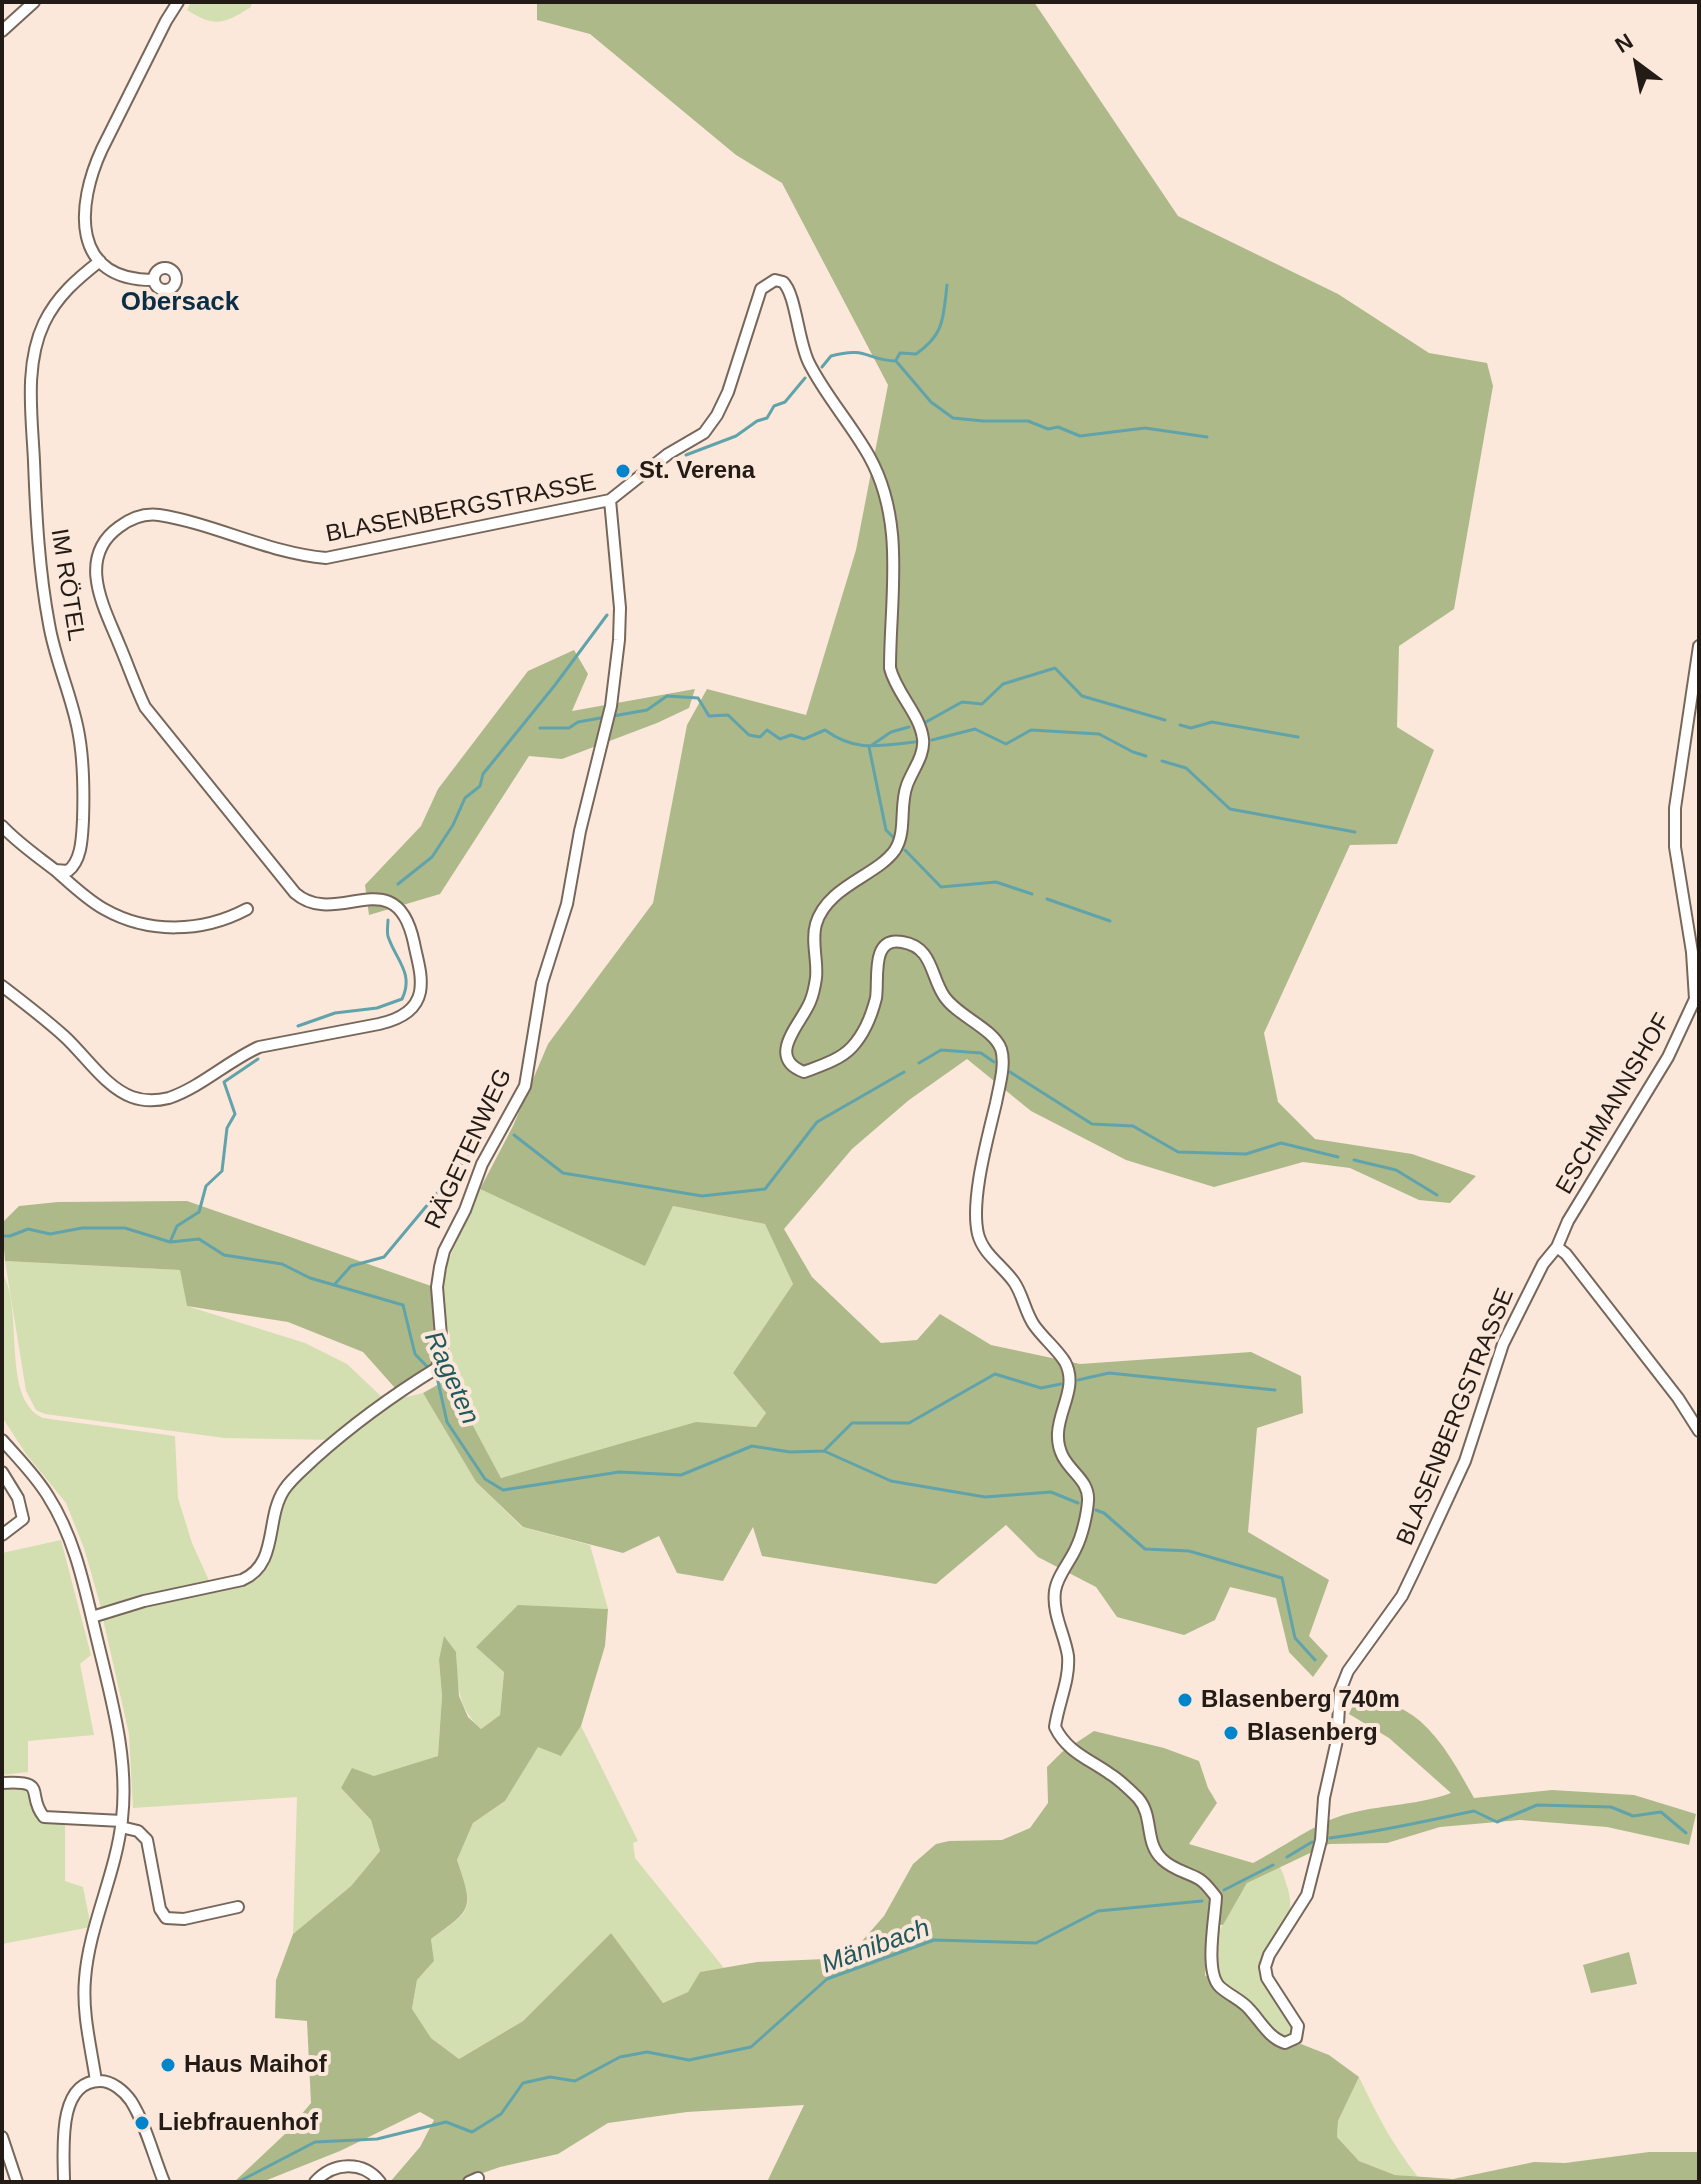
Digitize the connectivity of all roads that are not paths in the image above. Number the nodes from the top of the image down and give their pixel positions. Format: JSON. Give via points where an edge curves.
{"nodes":[{"id":1,"x":34,"y":2,"type":"edge"},
{"id":2,"x":178,"y":2,"type":"edge"},
{"id":3,"x":2,"y":31,"type":"edge"},
{"id":4,"x":100,"y":261,"type":"junction"},
{"id":5,"x":154,"y":280,"type":"dead end"},
{"id":6,"x":610,"y":500,"type":"junction"},
{"id":7,"x":1699,"y":646,"type":"edge"},
{"id":8,"x":2,"y":826,"type":"edge"},
{"id":9,"x":55,"y":870,"type":"junction"},
{"id":10,"x":247,"y":909,"type":"dead end"},
{"id":11,"x":2,"y":986,"type":"edge"},
{"id":12,"x":1557,"y":1247,"type":"junction"},
{"id":13,"x":1699,"y":1431,"type":"edge"},
{"id":14,"x":2,"y":1440,"type":"edge"},
{"id":15,"x":2,"y":1472,"type":"edge"},
{"id":16,"x":2,"y":1535,"type":"edge"},
{"id":17,"x":92,"y":1617,"type":"junction"},
{"id":18,"x":2,"y":1783,"type":"edge"},
{"id":19,"x":122,"y":1824,"type":"junction"},
{"id":20,"x":238,"y":1907,"type":"dead end"},
{"id":21,"x":96,"y":2081,"type":"junction"},
{"id":22,"x":2,"y":2137,"type":"edge"},
{"id":23,"x":17,"y":2182,"type":"edge"},
{"id":24,"x":64,"y":2182,"type":"edge"},
{"id":25,"x":164,"y":2182,"type":"edge"},
{"id":26,"x":315,"y":2182,"type":"edge"},
{"id":27,"x":380,"y":2182,"type":"edge"}],
"edges":[{"from":1,"to":3,"type":"street"},
{"from":2,"to":4,"type":"street","via":[[93,168],[84,224]]},
{"from":4,"to":5,"type":"street","via":[[120,276]]},
{"from":4,"to":9,"type":"street","name":"IM RÖTEL","via":[[57,300],[43,325],[32,387],[38,533],[49,626],[83,761],[79,851],[68,871]]},
{"from":6,"to":11,"type":"street","name":"BLASENBERGSTRASSE","via":[[326,558],[294,555],[155,515],[139,516],[115,529],[99,553],[98,594],[145,707],[302,899],[332,906],[363,898],[392,902],[411,931],[422,980],[419,997],[393,1020],[259,1047],[186,1090],[157,1100],[131,1096],[112,1085],[66,1038]]},
{"from":6,"to":12,"type":"street","name":"BLASENBERGSTRASSE","via":[[704,433],[728,392],[761,289],[775,280],[783,282],[791,292],[809,363],[870,458],[883,491],[895,571],[890,668],[924,741],[902,802],[899,842],[892,854],[837,894],[816,923],[816,977],[810,1003],[787,1043],[789,1061],[804,1072],[853,1047],[870,1018],[877,960],[892,942],[923,951],[953,1008],[1001,1049],[983,1157],[978,1236],[1014,1282],[1032,1323],[1070,1374],[1059,1448],[1067,1466],[1085,1484],[1088,1500],[1077,1546],[1055,1591],[1068,1655],[1055,1727],[1073,1751],[1112,1774],[1139,1800],[1148,1812],[1153,1847],[1162,1860],[1202,1880],[1216,1897],[1212,1977],[1246,2005],[1274,2040],[1296,2038],[1298,2026],[1271,1986],[1265,1967],[1307,1895],[1321,1840],[1340,1691],[1363,1648],[1402,1596],[1465,1461],[1503,1344]]},
{"from":6,"to":17,"type":"street","name":"RÄGETENWEG","via":[[620,608],[611,706],[567,904],[542,983],[525,1086],[482,1164],[442,1259],[437,1287],[442,1348],[437,1368],[356,1422],[294,1478],[283,1491],[265,1558],[255,1575]]},
{"from":7,"to":12,"type":"street","name":"ESCHMANNSHOF","via":[[1679,777],[1675,847],[1695,999],[1668,1057]]},
{"from":8,"to":9,"type":"street"},
{"from":9,"to":10,"type":"street","via":[[101,908],[150,927],[229,919]]},
{"from":12,"to":13,"type":"street"},
{"from":14,"to":17,"type":"street","via":[[48,1495],[63,1523]]},
{"from":15,"to":16,"type":"street","via":[[18,1498],[23,1519]]},
{"from":17,"to":19,"type":"street","via":[[121,1754]]},
{"from":18,"to":19,"type":"street","via":[[30,1785],[44,1817]]},
{"from":19,"to":20,"type":"street","via":[[147,1840],[166,1918]]},
{"from":19,"to":21,"type":"street","via":[[84,1979]]},
{"from":21,"to":24,"type":"street","via":[[78,2090],[67,2109]]},
{"from":21,"to":25,"type":"street","via":[[112,2084],[129,2099]]},
{"from":22,"to":23,"type":"street"},
{"from":26,"to":27,"type":"street","via":[[333,2168],[351,2165],[370,2171]]}]}
